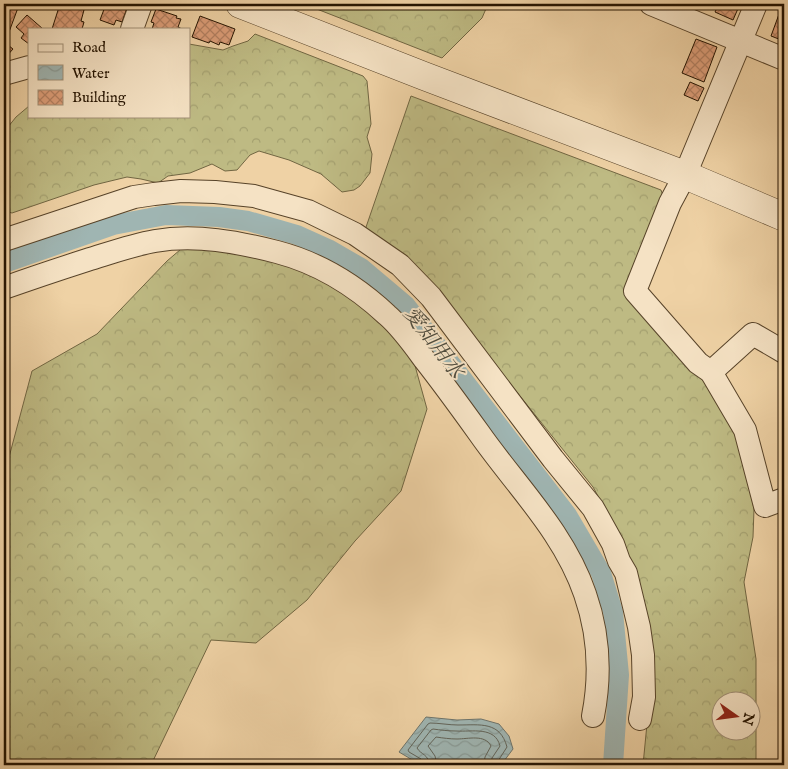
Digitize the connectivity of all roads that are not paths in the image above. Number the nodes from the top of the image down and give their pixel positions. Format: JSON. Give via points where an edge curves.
{"nodes":[{"id":1,"x":141,"y":4,"type":"edge"},
{"id":2,"x":240,"y":4,"type":"edge"},
{"id":3,"x":651,"y":4,"type":"edge"},
{"id":4,"x":756,"y":4,"type":"edge"},
{"id":5,"x":132,"y":28,"type":"edge"},
{"id":6,"x":741,"y":41,"type":"junction"},
{"id":7,"x":784,"y":59,"type":"edge"},
{"id":8,"x":28,"y":66,"type":"edge"},
{"id":9,"x":4,"y":74,"type":"edge"},
{"id":10,"x":685,"y":175,"type":"junction"},
{"id":11,"x":784,"y":217,"type":"edge"},
{"id":12,"x":4,"y":240,"type":"edge"},
{"id":13,"x":4,"y":288,"type":"edge"},
{"id":14,"x":784,"y":352,"type":"edge"},
{"id":15,"x":711,"y":372,"type":"junction"},
{"id":16,"x":784,"y":499,"type":"edge"},
{"id":17,"x":593,"y":716,"type":"dead end"},
{"id":18,"x":640,"y":719,"type":"dead end"}],
"edges":[{"from":1,"to":5,"type":"street"},
{"from":2,"to":10,"type":"street"},
{"from":3,"to":6,"type":"street"},
{"from":4,"to":6,"type":"street"},
{"from":6,"to":7,"type":"street"},
{"from":6,"to":10,"type":"street"},
{"from":8,"to":9,"type":"street"},
{"from":10,"to":11,"type":"street"},
{"from":10,"to":15,"type":"street","via":[[670,203],[635,291],[698,363]]},
{"from":12,"to":18,"type":"street","via":[[134,197],[181,191],[215,192],[254,196],[308,212],[355,234],[400,266],[431,296],[593,508],[613,544],[626,574],[639,627],[644,697]]},
{"from":13,"to":17,"type":"street","via":[[124,248],[180,239],[248,245],[305,260],[370,299],[411,342],[526,493],[571,562],[592,615],[597,642],[597,699]]},
{"from":14,"to":15,"type":"street","via":[[753,334]]},
{"from":15,"to":16,"type":"street","via":[[745,430],[765,506]]}]}
